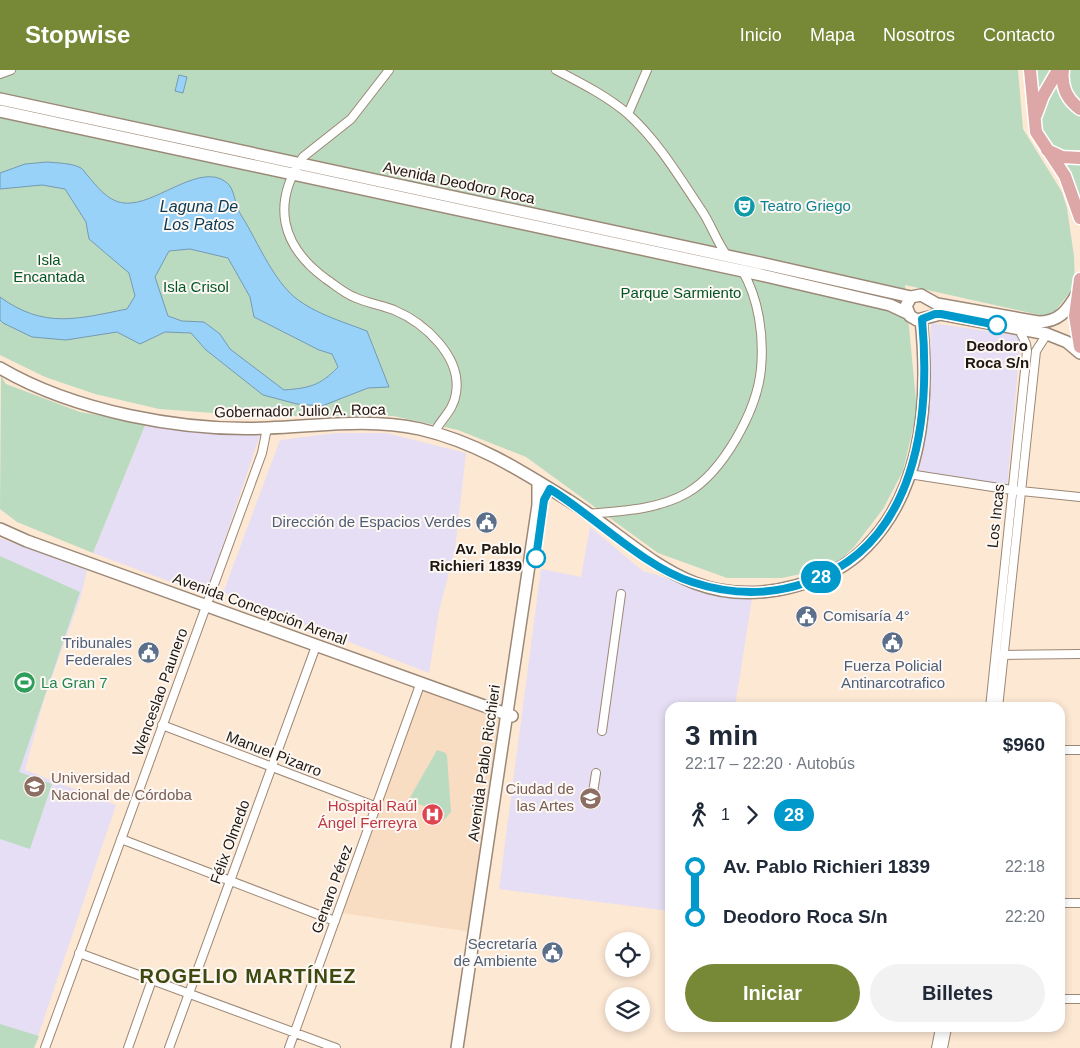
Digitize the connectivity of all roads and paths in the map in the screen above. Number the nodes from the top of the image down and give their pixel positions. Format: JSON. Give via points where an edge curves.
{"nodes":[{"id":1,"x":11,"y":70,"type":"edge"},
{"id":2,"x":389,"y":70,"type":"edge"},
{"id":3,"x":556,"y":70,"type":"edge"},
{"id":4,"x":648,"y":70,"type":"edge"},
{"id":5,"x":1030,"y":70,"type":"edge"},
{"id":6,"x":1058,"y":70,"type":"edge"},
{"id":7,"x":1063,"y":70,"type":"edge"},
{"id":8,"x":0,"y":74,"type":"edge"},
{"id":9,"x":0,"y":99,"type":"edge"},
{"id":10,"x":1080,"y":109,"type":"edge"},
{"id":11,"x":0,"y":112,"type":"edge"},
{"id":12,"x":628,"y":114,"type":"junction"},
{"id":13,"x":1034,"y":121,"type":"junction"},
{"id":14,"x":1047,"y":150,"type":"junction"},
{"id":15,"x":1080,"y":158,"type":"edge"},
{"id":16,"x":298,"y":164,"type":"junction"},
{"id":17,"x":294,"y":175,"type":"junction"},
{"id":18,"x":1080,"y":218,"type":"edge"},
{"id":19,"x":728,"y":257,"type":"junction"},
{"id":20,"x":742,"y":270,"type":"junction"},
{"id":21,"x":1079,"y":286,"type":"edge"},
{"id":22,"x":910,"y":297,"type":"junction"},
{"id":23,"x":928,"y":299,"type":"junction"},
{"id":24,"x":907,"y":313,"type":"junction"},
{"id":25,"x":924,"y":318,"type":"junction"},
{"id":26,"x":1020,"y":329,"type":"junction"},
{"id":27,"x":1048,"y":334,"type":"junction"},
{"id":28,"x":1080,"y":347,"type":"edge"},
{"id":29,"x":1080,"y":353,"type":"edge"},
{"id":30,"x":0,"y":368,"type":"edge"},
{"id":31,"x":267,"y":428,"type":"junction"},
{"id":32,"x":434,"y":432,"type":"junction"},
{"id":33,"x":909,"y":474,"type":"junction"},
{"id":34,"x":538,"y":482,"type":"junction"},
{"id":35,"x":550,"y":489,"type":"junction"},
{"id":36,"x":1016,"y":490,"type":"junction"},
{"id":37,"x":1080,"y":497,"type":"edge"},
{"id":38,"x":587,"y":514,"type":"junction"},
{"id":39,"x":0,"y":529,"type":"edge"},
{"id":40,"x":0,"y":534,"type":"edge"},
{"id":41,"x":621,"y":594,"type":"dead end"},
{"id":42,"x":205,"y":609,"type":"junction"},
{"id":43,"x":315,"y":648,"type":"junction"},
{"id":44,"x":1080,"y":654,"type":"edge"},
{"id":45,"x":999,"y":655,"type":"junction"},
{"id":46,"x":421,"y":684,"type":"junction"},
{"id":47,"x":991,"y":702,"type":"edge"},
{"id":48,"x":998,"y":702,"type":"edge"},
{"id":49,"x":509,"y":717,"type":"junction"},
{"id":50,"x":162,"y":725,"type":"junction"},
{"id":51,"x":602,"y":731,"type":"dead end"},
{"id":52,"x":1065,"y":750,"type":"edge"},
{"id":53,"x":1080,"y":750,"type":"edge"},
{"id":54,"x":272,"y":768,"type":"junction"},
{"id":55,"x":596,"y":773,"type":"dead end"},
{"id":56,"x":592,"y":799,"type":"dead end"},
{"id":57,"x":377,"y":808,"type":"junction"},
{"id":58,"x":121,"y":839,"type":"junction"},
{"id":59,"x":230,"y":881,"type":"junction"},
{"id":60,"x":1065,"y":903,"type":"edge"},
{"id":61,"x":1080,"y":903,"type":"edge"},
{"id":62,"x":335,"y":921,"type":"junction"},
{"id":63,"x":79,"y":953,"type":"junction"},
{"id":64,"x":152,"y":980,"type":"junction"},
{"id":65,"x":189,"y":994,"type":"junction"},
{"id":66,"x":1065,"y":999,"type":"edge"},
{"id":67,"x":1080,"y":999,"type":"edge"},
{"id":68,"x":939,"y":1032,"type":"edge"},
{"id":69,"x":946,"y":1032,"type":"edge"},
{"id":70,"x":295,"y":1033,"type":"junction"},
{"id":71,"x":45,"y":1048,"type":"edge"},
{"id":72,"x":128,"y":1048,"type":"edge"},
{"id":73,"x":169,"y":1048,"type":"edge"},
{"id":74,"x":289,"y":1048,"type":"edge"},
{"id":75,"x":336,"y":1048,"type":"edge"},
{"id":76,"x":456,"y":1048,"type":"edge"},
{"id":77,"x":461,"y":1048,"type":"edge"},
{"id":78,"x":936,"y":1048,"type":"edge"},
{"id":79,"x":943,"y":1048,"type":"edge"}],
"edges":[{"from":1,"to":8,"type":"street"},
{"from":2,"to":16,"type":"street","via":[[351,119]]},
{"from":3,"to":12,"type":"street","via":[[602,95]]},
{"from":4,"to":12,"type":"street"},
{"from":5,"to":13,"type":"main road"},
{"from":6,"to":13,"type":"main road","via":[[1043,96]]},
{"from":7,"to":10,"type":"main road","via":[[1066,93]]},
{"from":9,"to":16,"type":"main road","name":"Avenida Deodoro Roca"},
{"from":11,"to":17,"type":"main road","name":"Avenida Deodoro Roca"},
{"from":12,"to":19,"type":"street","via":[[667,159],[704,213]]},
{"from":13,"to":14,"type":"main road","via":[[1038,137]]},
{"from":14,"to":15,"type":"main road","via":[[1062,157]]},
{"from":14,"to":18,"type":"main road","via":[[1069,184]]},
{"from":16,"to":17,"type":"street"},
{"from":16,"to":19,"type":"main road","name":"Avenida Deodoro Roca"},
{"from":17,"to":20,"type":"main road","name":"Avenida Deodoro Roca"},
{"from":17,"to":32,"type":"street","via":[[286,196],[284,217],[288,237],[300,255],[343,291],[408,317],[436,340],[448,355],[456,376],[456,394],[450,410]]},
{"from":19,"to":20,"type":"street"},
{"from":19,"to":22,"type":"main road","name":"Avenida Deodoro Roca"},
{"from":20,"to":24,"type":"main road","name":"Avenida Deodoro Roca","via":[[890,305]]},
{"from":20,"to":38,"type":"street","via":[[757,307],[761,369],[756,395],[734,440],[708,476],[679,497],[644,508]]},
{"from":21,"to":23,"type":"main road","name":"Avenida Deodoro Roca","via":[[1064,313],[1048,322],[937,304]]},
{"from":21,"to":28,"type":"main road","via":[[1075,323]]},
{"from":22,"to":23,"type":"main road","name":"Avenida Deodoro Roca","via":[[917,295]]},
{"from":22,"to":24,"type":"main road"},
{"from":23,"to":25,"type":"main road","via":[[931,308]]},
{"from":24,"to":25,"type":"main road","name":"Avenida Deodoro Roca","via":[[913,318]]},
{"from":25,"to":26,"type":"main road","name":"Avenida Deodoro Roca","via":[[941,314]]},
{"from":25,"to":33,"type":"main road","via":[[924,392]]},
{"from":26,"to":27,"type":"main road","name":"Avenida Deodoro Roca"},
{"from":26,"to":36,"type":"street","name":"Los Incas","via":[[1027,350]]},
{"from":27,"to":29,"type":"main road","name":"Avenida Deodoro Roca","via":[[1067,342]]},
{"from":27,"to":36,"type":"street","name":"Los Incas","via":[[1036,351]]},
{"from":30,"to":31,"type":"main road","name":"Gobernador Julio A. Roca","via":[[74,400],[141,417],[199,427]]},
{"from":31,"to":32,"type":"main road","name":"Gobernador Julio A. Roca","via":[[354,422]]},
{"from":31,"to":42,"type":"street","name":"Wenceslao Paunero","via":[[262,453]]},
{"from":32,"to":34,"type":"main road","name":"Gobernador Julio A. Roca","via":[[505,460]]},
{"from":33,"to":36,"type":"street"},
{"from":33,"to":38,"type":"main road","via":[[890,518],[857,556],[818,578],[772,592],[724,590],[678,576]]},
{"from":34,"to":35,"type":"main road","name":"Gobernador Julio A. Roca"},
{"from":34,"to":49,"type":"main road","name":"Avenida Pablo Ricchieri","via":[[538,505]]},
{"from":35,"to":38,"type":"main road"},
{"from":35,"to":49,"type":"main road","name":"Avenida Pablo Ricchieri","via":[[544,500]]},
{"from":36,"to":37,"type":"street"},
{"from":36,"to":45,"type":"street","name":"Los Incas"},
{"from":39,"to":42,"type":"main road","name":"Avenida Concepción Arenal"},
{"from":40,"to":42,"type":"main road","name":"Avenida Concepción Arenal"},
{"from":41,"to":51,"type":"street"},
{"from":42,"to":43,"type":"main road","name":"Avenida Concepción Arenal"},
{"from":42,"to":50,"type":"street","name":"Wenceslao Paunero"},
{"from":43,"to":46,"type":"main road","name":"Avenida Concepción Arenal"},
{"from":43,"to":54,"type":"street","name":"Félix Olmedo"},
{"from":44,"to":45,"type":"street"},
{"from":45,"to":47,"type":"street","name":"Los Incas"},
{"from":45,"to":48,"type":"street","name":"Los Incas"},
{"from":46,"to":49,"type":"main road","name":"Avenida Concepción Arenal"},
{"from":46,"to":57,"type":"street","name":"Genaro Pérez"},
{"from":49,"to":76,"type":"main road","name":"Avenida Pablo Ricchieri"},
{"from":49,"to":77,"type":"main road","name":"Avenida Pablo Ricchieri"},
{"from":50,"to":54,"type":"street","name":"Manuel Pizarro"},
{"from":50,"to":58,"type":"street","name":"Wenceslao Paunero"},
{"from":52,"to":53,"type":"street"},
{"from":54,"to":57,"type":"street","name":"Manuel Pizarro"},
{"from":54,"to":59,"type":"street","name":"Félix Olmedo"},
{"from":55,"to":56,"type":"street"},
{"from":57,"to":62,"type":"street","name":"Genaro Pérez"},
{"from":58,"to":59,"type":"street"},
{"from":58,"to":63,"type":"street","name":"Wenceslao Paunero"},
{"from":59,"to":62,"type":"street"},
{"from":59,"to":65,"type":"street","name":"Félix Olmedo"},
{"from":60,"to":61,"type":"street"},
{"from":62,"to":70,"type":"street","name":"Genaro Pérez"},
{"from":63,"to":64,"type":"street"},
{"from":63,"to":71,"type":"street","name":"Wenceslao Paunero"},
{"from":64,"to":65,"type":"street"},
{"from":64,"to":72,"type":"street"},
{"from":65,"to":70,"type":"street"},
{"from":65,"to":73,"type":"street","name":"Félix Olmedo"},
{"from":66,"to":67,"type":"street"},
{"from":68,"to":78,"type":"street"},
{"from":69,"to":79,"type":"street"},
{"from":70,"to":74,"type":"street","name":"Genaro Pérez"},
{"from":70,"to":75,"type":"street"}]}
